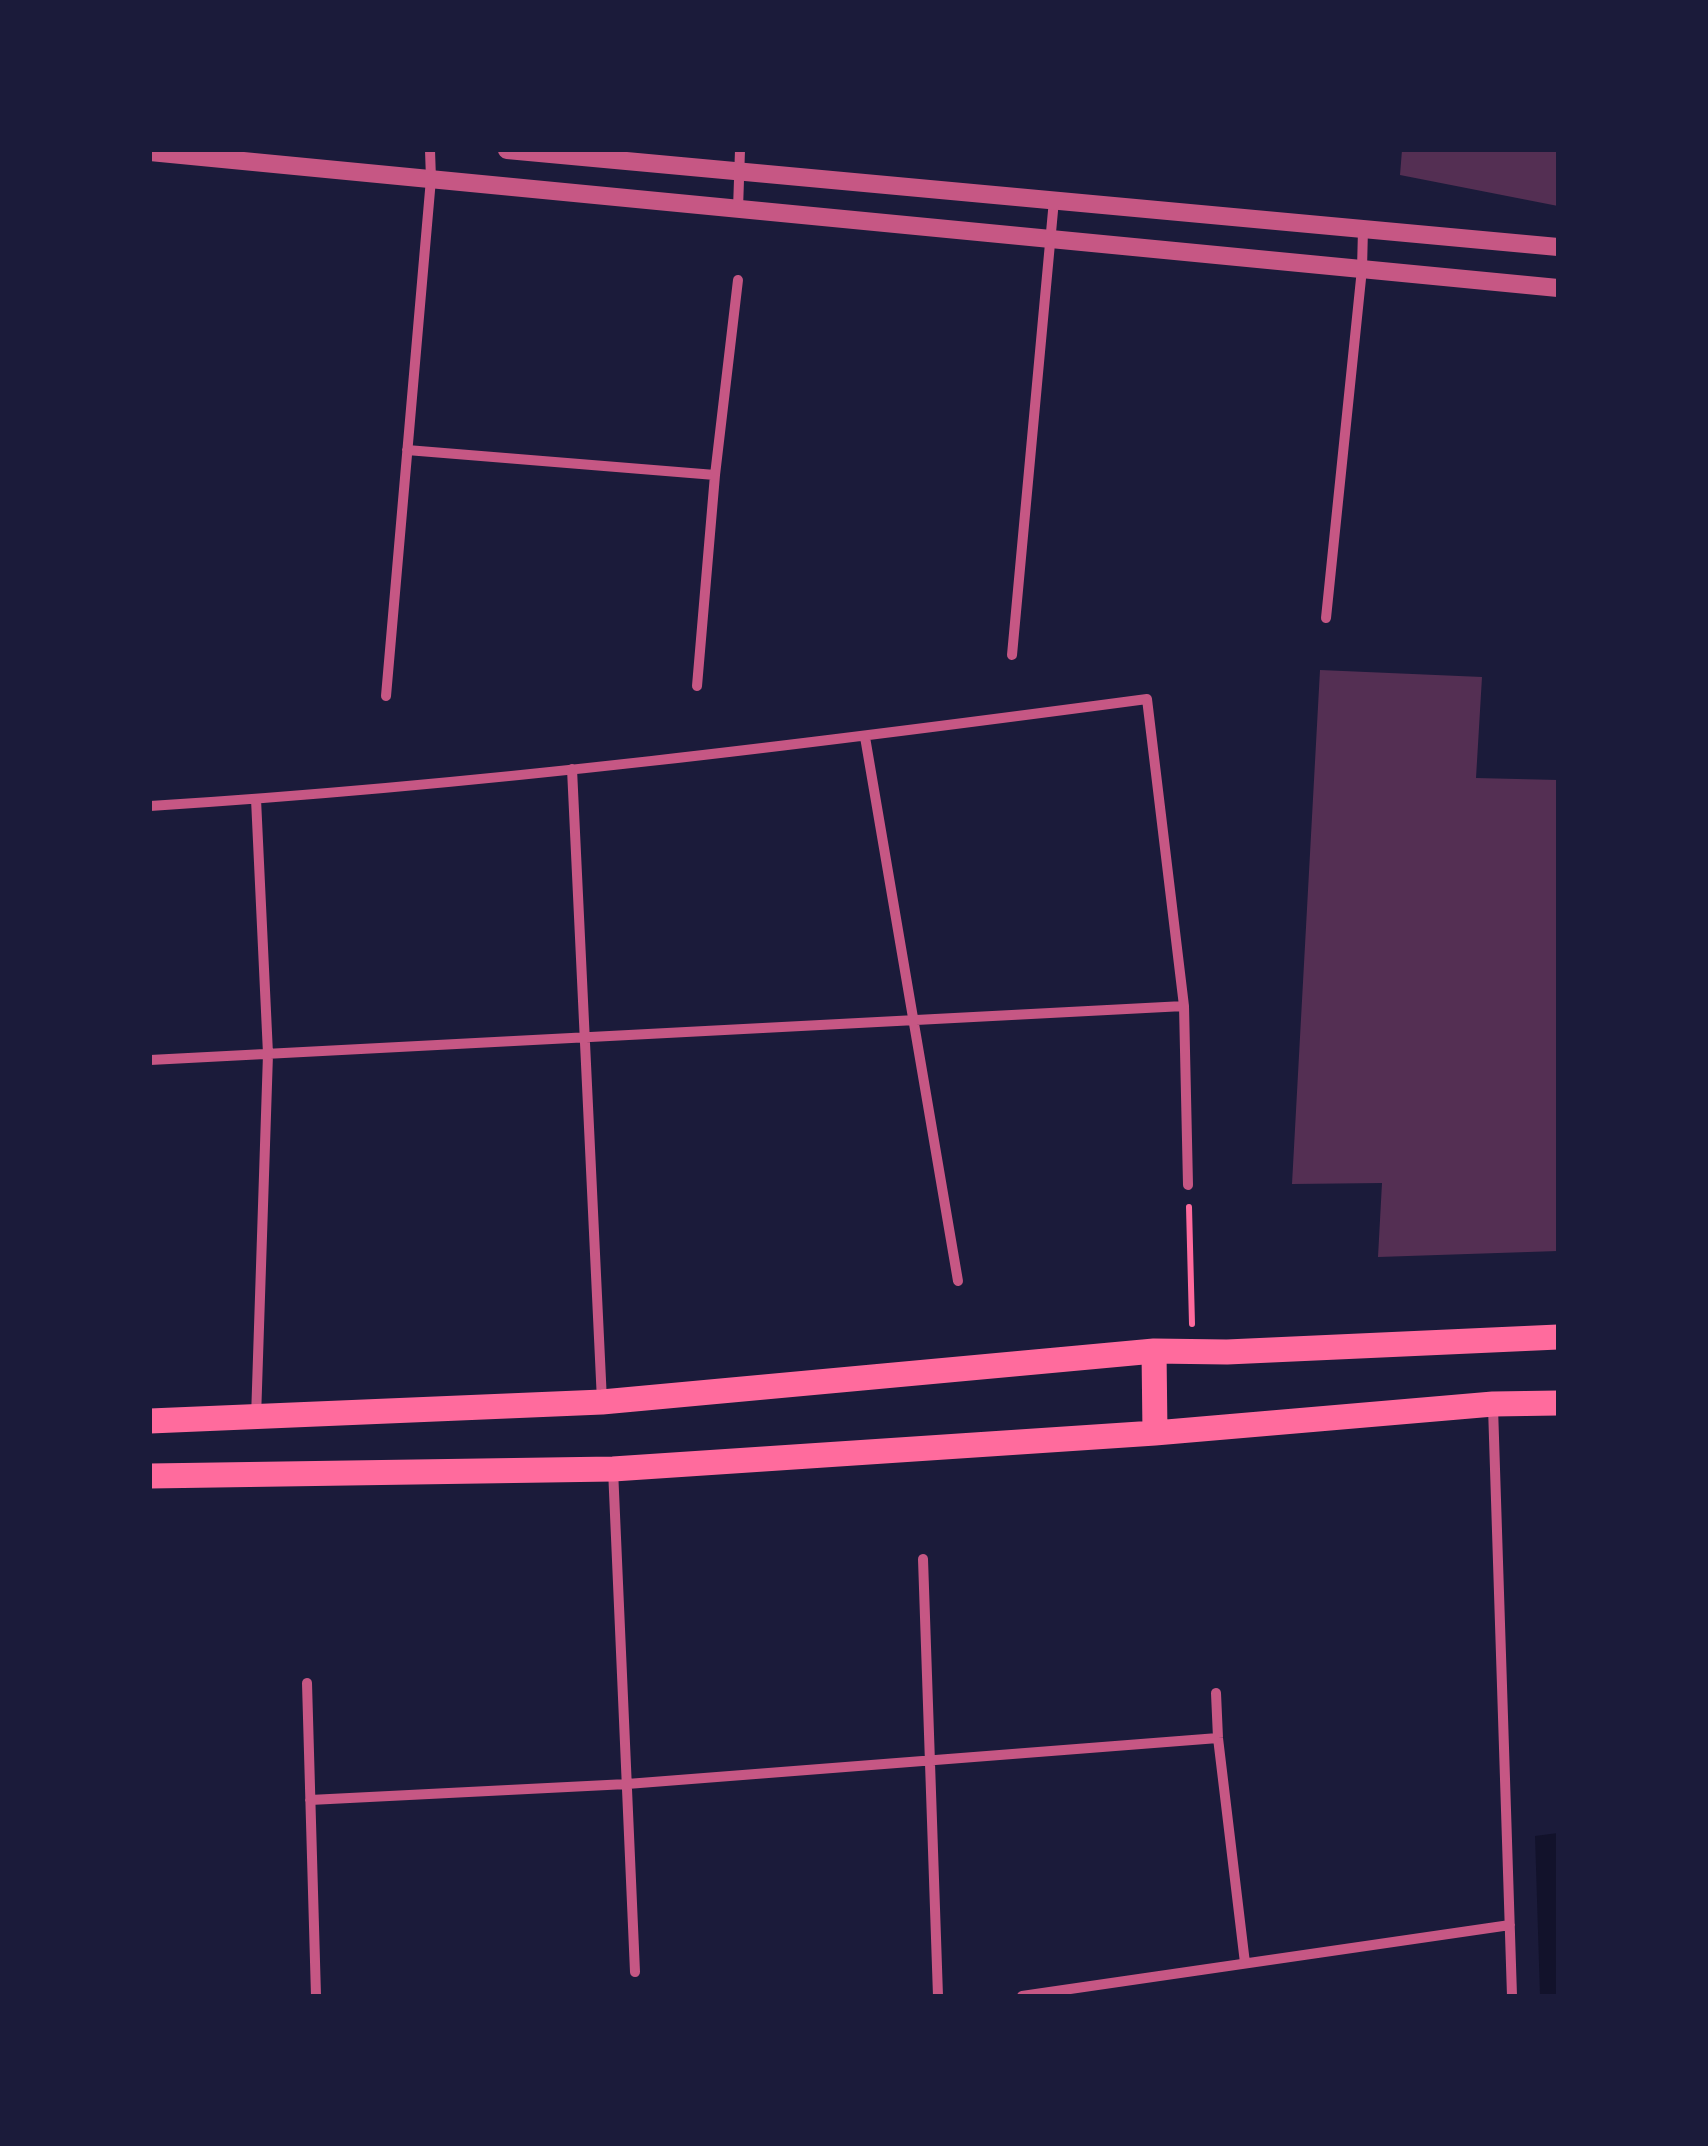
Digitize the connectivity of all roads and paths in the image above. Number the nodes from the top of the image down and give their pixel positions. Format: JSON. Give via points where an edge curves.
{"nodes":[{"id":1,"x":430,"y":150,"type":"edge"},
{"id":2,"x":507,"y":150,"type":"edge"},
{"id":3,"x":740,"y":150,"type":"edge"},
{"id":4,"x":150,"y":152,"type":"edge"},
{"id":5,"x":738,"y":172,"type":"junction"},
{"id":6,"x":431,"y":180,"type":"junction"},
{"id":7,"x":1054,"y":200,"type":"junction"},
{"id":8,"x":738,"y":210,"type":"junction"},
{"id":9,"x":1363,"y":229,"type":"junction"},
{"id":10,"x":1051,"y":239,"type":"junction"},
{"id":11,"x":1558,"y":247,"type":"edge"},
{"id":12,"x":1362,"y":269,"type":"junction"},
{"id":13,"x":738,"y":280,"type":"dead end"},
{"id":14,"x":1558,"y":288,"type":"edge"},
{"id":15,"x":408,"y":450,"type":"junction"},
{"id":16,"x":715,"y":475,"type":"junction"},
{"id":17,"x":1326,"y":618,"type":"dead end"},
{"id":18,"x":1012,"y":655,"type":"dead end"},
{"id":19,"x":697,"y":686,"type":"dead end"},
{"id":20,"x":386,"y":696,"type":"dead end"},
{"id":21,"x":864,"y":737,"type":"junction"},
{"id":22,"x":572,"y":769,"type":"junction"},
{"id":23,"x":256,"y":799,"type":"junction"},
{"id":24,"x":150,"y":806,"type":"edge"},
{"id":25,"x":1184,"y":1006,"type":"junction"},
{"id":26,"x":915,"y":1020,"type":"junction"},
{"id":27,"x":585,"y":1038,"type":"junction"},
{"id":28,"x":268,"y":1054,"type":"junction"},
{"id":29,"x":150,"y":1060,"type":"edge"},
{"id":30,"x":1188,"y":1186,"type":"joint"},
{"id":31,"x":958,"y":1281,"type":"dead end"},
{"id":32,"x":1558,"y":1337,"type":"edge"},
{"id":33,"x":1154,"y":1352,"type":"junction"},
{"id":34,"x":1193,"y":1352,"type":"junction"},
{"id":35,"x":602,"y":1402,"type":"junction"},
{"id":36,"x":1558,"y":1403,"type":"edge"},
{"id":37,"x":1493,"y":1404,"type":"junction"},
{"id":38,"x":256,"y":1418,"type":"junction"},
{"id":39,"x":150,"y":1421,"type":"edge"},
{"id":40,"x":1156,"y":1433,"type":"junction"},
{"id":41,"x":612,"y":1469,"type":"junction"},
{"id":42,"x":150,"y":1476,"type":"edge"},
{"id":43,"x":922,"y":1559,"type":"dead end"},
{"id":44,"x":308,"y":1684,"type":"dead end"},
{"id":45,"x":1216,"y":1693,"type":"dead end"},
{"id":46,"x":1218,"y":1738,"type":"junction"},
{"id":47,"x":929,"y":1759,"type":"junction"},
{"id":48,"x":627,"y":1784,"type":"junction"},
{"id":49,"x":310,"y":1800,"type":"junction"},
{"id":50,"x":1510,"y":1925,"type":"junction"},
{"id":51,"x":1245,"y":1964,"type":"junction"},
{"id":52,"x":636,"y":1972,"type":"dead end"},
{"id":53,"x":316,"y":1996,"type":"edge"},
{"id":54,"x":938,"y":1996,"type":"edge"},
{"id":55,"x":1022,"y":1996,"type":"edge"},
{"id":56,"x":1512,"y":1996,"type":"edge"}],
"edges":[{"from":1,"to":6,"type":"street"},
{"from":2,"to":5,"type":"street"},
{"from":3,"to":5,"type":"street"},
{"from":4,"to":6,"type":"street"},
{"from":5,"to":7,"type":"street"},
{"from":5,"to":8,"type":"street"},
{"from":6,"to":8,"type":"street"},
{"from":6,"to":15,"type":"street"},
{"from":7,"to":9,"type":"street"},
{"from":7,"to":10,"type":"street"},
{"from":8,"to":10,"type":"street"},
{"from":9,"to":11,"type":"street"},
{"from":9,"to":12,"type":"street"},
{"from":10,"to":12,"type":"street"},
{"from":10,"to":18,"type":"street"},
{"from":12,"to":14,"type":"street"},
{"from":12,"to":17,"type":"street"},
{"from":13,"to":16,"type":"street"},
{"from":15,"to":16,"type":"street"},
{"from":15,"to":20,"type":"street"},
{"from":16,"to":19,"type":"street"},
{"from":21,"to":22,"type":"street"},
{"from":21,"to":25,"type":"street","via":[[1147,698]]},
{"from":21,"to":26,"type":"street"},
{"from":22,"to":23,"type":"street"},
{"from":22,"to":27,"type":"street"},
{"from":23,"to":24,"type":"street"},
{"from":23,"to":28,"type":"street"},
{"from":25,"to":26,"type":"street"},
{"from":25,"to":30,"type":"street"},
{"from":26,"to":27,"type":"street"},
{"from":26,"to":31,"type":"street"},
{"from":27,"to":28,"type":"street"},
{"from":27,"to":35,"type":"street"},
{"from":28,"to":29,"type":"street"},
{"from":28,"to":38,"type":"street"},
{"from":30,"to":34,"type":"path"},
{"from":32,"to":34,"type":"main road"},
{"from":33,"to":34,"type":"main road"},
{"from":33,"to":35,"type":"main road"},
{"from":33,"to":40,"type":"main road"},
{"from":35,"to":38,"type":"main road"},
{"from":36,"to":37,"type":"main road"},
{"from":37,"to":40,"type":"main road"},
{"from":37,"to":50,"type":"street"},
{"from":38,"to":39,"type":"main road"},
{"from":40,"to":41,"type":"main road"},
{"from":41,"to":42,"type":"main road"},
{"from":41,"to":48,"type":"street"},
{"from":43,"to":47,"type":"street"},
{"from":44,"to":49,"type":"street"},
{"from":45,"to":46,"type":"street"},
{"from":46,"to":47,"type":"street"},
{"from":46,"to":51,"type":"street"},
{"from":47,"to":48,"type":"street"},
{"from":47,"to":54,"type":"street"},
{"from":48,"to":49,"type":"street"},
{"from":48,"to":52,"type":"street"},
{"from":49,"to":53,"type":"street"},
{"from":50,"to":51,"type":"street"},
{"from":50,"to":56,"type":"street"},
{"from":51,"to":55,"type":"street"}]}
